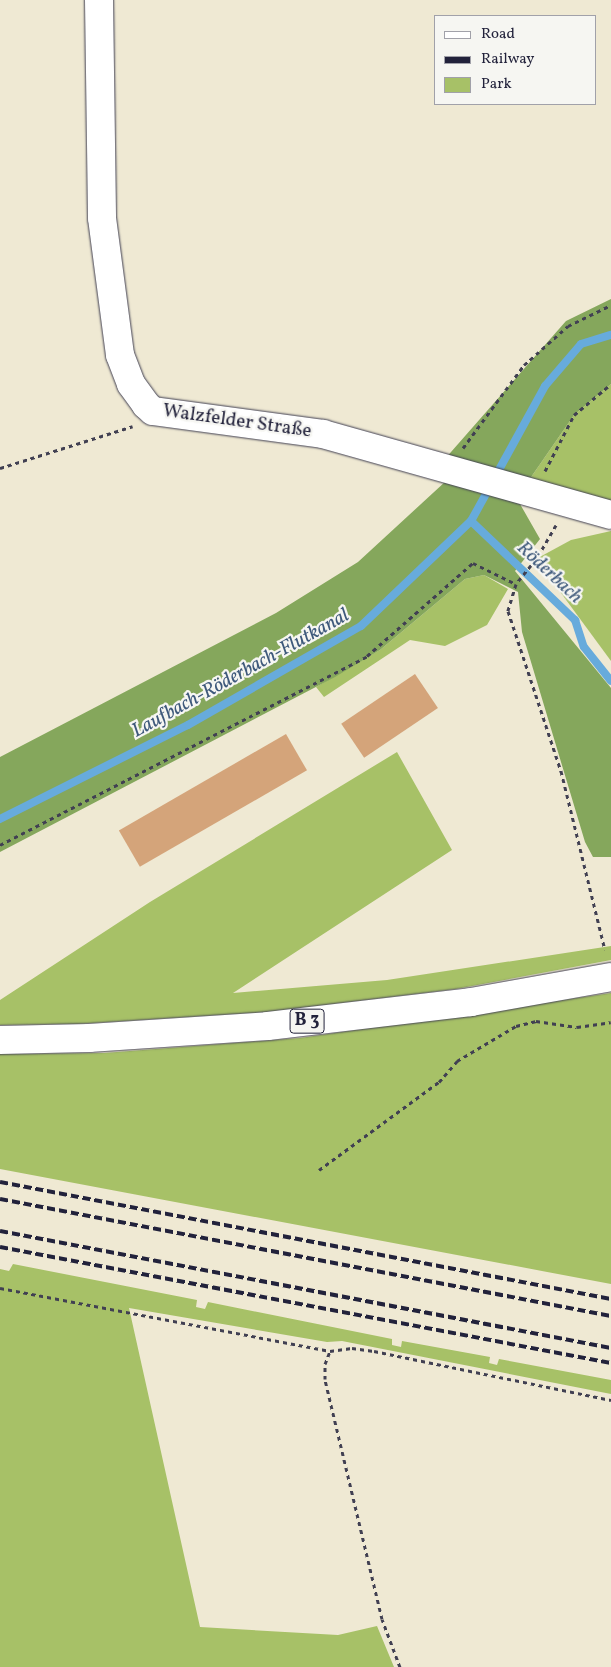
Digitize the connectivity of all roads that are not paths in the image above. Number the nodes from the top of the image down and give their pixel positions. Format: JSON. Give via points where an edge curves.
{"nodes":[{"id":1,"x":100,"y":0,"type":"edge"},
{"id":2,"x":611,"y":515,"type":"edge"},
{"id":3,"x":611,"y":977,"type":"edge"},
{"id":4,"x":0,"y":1040,"type":"edge"}],
"edges":[{"from":1,"to":2,"type":"street","name":"Walzfelder Straße","via":[[102,218],[120,355],[130,384],[153,412],[323,434]]},
{"from":3,"to":4,"type":"street","number":"B 3","via":[[470,1002],[268,1026],[89,1038]]}]}
